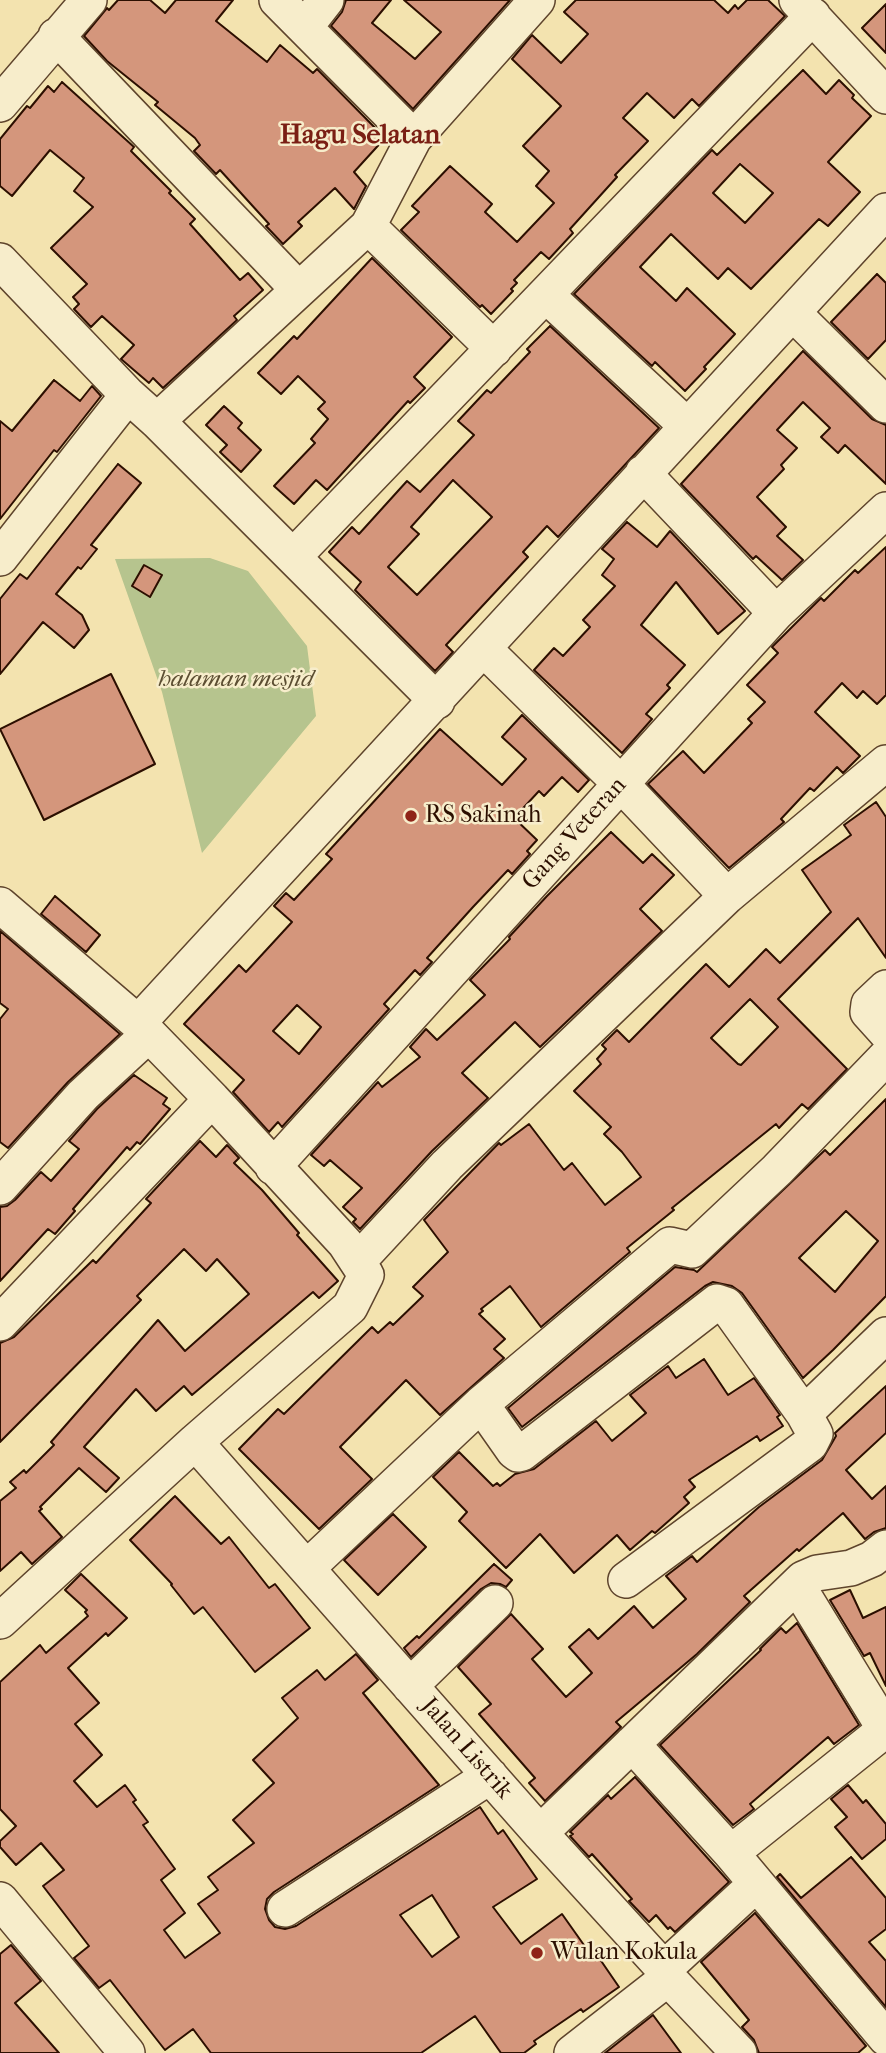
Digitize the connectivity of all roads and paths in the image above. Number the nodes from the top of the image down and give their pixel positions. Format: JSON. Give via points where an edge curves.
{"nodes":[{"id":1,"x":89,"y":0,"type":"edge"},
{"id":2,"x":277,"y":0,"type":"edge"},
{"id":3,"x":326,"y":0,"type":"edge"},
{"id":4,"x":537,"y":0,"type":"edge"},
{"id":5,"x":805,"y":8,"type":"edge"},
{"id":6,"x":304,"y":27,"type":"junction"},
{"id":7,"x":56,"y":36,"type":"junction"},
{"id":8,"x":882,"y":81,"type":"edge"},
{"id":9,"x":0,"y":104,"type":"edge"},
{"id":10,"x":414,"y":138,"type":"junction"},
{"id":11,"x":886,"y":211,"type":"edge"},
{"id":12,"x":368,"y":226,"type":"junction"},
{"id":13,"x":2,"y":268,"type":"edge"},
{"id":14,"x":298,"y":289,"type":"junction"},
{"id":15,"x":546,"y":295,"type":"junction"},
{"id":16,"x":793,"y":313,"type":"junction"},
{"id":17,"x":494,"y":349,"type":"junction"},
{"id":18,"x":128,"y":395,"type":"junction"},
{"id":19,"x":886,"y":405,"type":"edge"},
{"id":20,"x":157,"y":421,"type":"junction"},
{"id":21,"x":687,"y":426,"type":"junction"},
{"id":22,"x":643,"y":473,"type":"junction"},
{"id":23,"x":886,"y":510,"type":"edge"},
{"id":24,"x":293,"y":557,"type":"junction"},
{"id":25,"x":0,"y":558,"type":"edge"},
{"id":26,"x":776,"y":613,"type":"junction"},
{"id":27,"x":484,"y":649,"type":"junction"},
{"id":28,"x":437,"y":701,"type":"junction"},
{"id":29,"x":886,"y":763,"type":"edge"},
{"id":30,"x":621,"y":784,"type":"junction"},
{"id":31,"x":727,"y":896,"type":"junction"},
{"id":32,"x":0,"y":905,"type":"edge"},
{"id":33,"x":886,"y":988,"type":"edge"},
{"id":34,"x":143,"y":1029,"type":"junction"},
{"id":35,"x":886,"y":1032,"type":"edge"},
{"id":36,"x":886,"y":1057,"type":"edge"},
{"id":37,"x":212,"y":1099,"type":"junction"},
{"id":38,"x":273,"y":1167,"type":"junction"},
{"id":39,"x":0,"y":1187,"type":"edge"},
{"id":40,"x":358,"y":1261,"type":"junction"},
{"id":41,"x":0,"y":1323,"type":"edge"},
{"id":42,"x":886,"y":1335,"type":"edge"},
{"id":43,"x":481,"y":1404,"type":"junction"},
{"id":44,"x":804,"y":1414,"type":"junction"},
{"id":45,"x":195,"y":1442,"type":"junction"},
{"id":46,"x":886,"y":1548,"type":"edge"},
{"id":47,"x":307,"y":1568,"type":"junction"},
{"id":48,"x":626,"y":1580,"type":"dead end"},
{"id":49,"x":797,"y":1585,"type":"junction"},
{"id":50,"x":495,"y":1603,"type":"dead end"},
{"id":51,"x":0,"y":1620,"type":"edge"},
{"id":52,"x":410,"y":1686,"type":"junction"},
{"id":53,"x":886,"y":1729,"type":"edge"},
{"id":54,"x":632,"y":1744,"type":"junction"},
{"id":55,"x":490,"y":1776,"type":"junction"},
{"id":56,"x":540,"y":1833,"type":"junction"},
{"id":57,"x":731,"y":1853,"type":"junction"},
{"id":58,"x":756,"y":1884,"type":"junction"},
{"id":59,"x":0,"y":1900,"type":"edge"},
{"id":60,"x":285,"y":1909,"type":"dead end"},
{"id":61,"x":666,"y":1974,"type":"junction"},
{"id":62,"x":886,"y":2038,"type":"edge"},
{"id":63,"x":127,"y":2053,"type":"edge"},
{"id":64,"x":572,"y":2053,"type":"edge"},
{"id":65,"x":739,"y":2053,"type":"edge"}],
"edges":[{"from":1,"to":7,"type":"street"},
{"from":2,"to":6,"type":"street"},
{"from":3,"to":6,"type":"street"},
{"from":4,"to":10,"type":"street"},
{"from":5,"to":8,"type":"street"},
{"from":5,"to":15,"type":"street"},
{"from":6,"to":10,"type":"street"},
{"from":7,"to":9,"type":"street"},
{"from":7,"to":14,"type":"street"},
{"from":10,"to":12,"type":"street"},
{"from":11,"to":16,"type":"street"},
{"from":12,"to":14,"type":"street"},
{"from":12,"to":17,"type":"street"},
{"from":13,"to":18,"type":"street"},
{"from":14,"to":20,"type":"street"},
{"from":15,"to":17,"type":"street"},
{"from":15,"to":21,"type":"street"},
{"from":16,"to":19,"type":"street"},
{"from":16,"to":21,"type":"street"},
{"from":17,"to":24,"type":"street"},
{"from":18,"to":20,"type":"street"},
{"from":18,"to":25,"type":"street"},
{"from":20,"to":24,"type":"street"},
{"from":21,"to":22,"type":"street"},
{"from":22,"to":26,"type":"street"},
{"from":22,"to":27,"type":"street"},
{"from":23,"to":26,"type":"street","name":"Gang Veteran"},
{"from":24,"to":28,"type":"street"},
{"from":26,"to":30,"type":"street","name":"Gang Veteran"},
{"from":27,"to":28,"type":"street"},
{"from":27,"to":30,"type":"street"},
{"from":28,"to":34,"type":"street"},
{"from":29,"to":31,"type":"street"},
{"from":30,"to":31,"type":"street"},
{"from":30,"to":38,"type":"street","name":"Gang Veteran"},
{"from":31,"to":40,"type":"street","via":[[447,1165]]},
{"from":32,"to":34,"type":"street"},
{"from":33,"to":35,"type":"street","via":[[869,1004],[868,1012]]},
{"from":34,"to":37,"type":"street"},
{"from":34,"to":39,"type":"street"},
{"from":36,"to":43,"type":"street","via":[[692,1250],[670,1245]]},
{"from":37,"to":38,"type":"street"},
{"from":37,"to":41,"type":"street"},
{"from":38,"to":40,"type":"street"},
{"from":40,"to":45,"type":"street","via":[[366,1275],[350,1307]]},
{"from":42,"to":44,"type":"street"},
{"from":43,"to":44,"type":"street","via":[[514,1451],[522,1453],[717,1303],[726,1305]]},
{"from":43,"to":47,"type":"street"},
{"from":44,"to":48,"type":"street","via":[[815,1434],[810,1444]]},
{"from":45,"to":47,"type":"street","name":"Jalan Listrik"},
{"from":45,"to":51,"type":"street"},
{"from":46,"to":49,"type":"street","via":[[861,1564],[817,1573]]},
{"from":47,"to":52,"type":"street","name":"Jalan Listrik"},
{"from":49,"to":53,"type":"street"},
{"from":49,"to":54,"type":"street"},
{"from":50,"to":52,"type":"street"},
{"from":52,"to":55,"type":"street","name":"Jalan Listrik"},
{"from":53,"to":57,"type":"street"},
{"from":54,"to":56,"type":"street"},
{"from":54,"to":57,"type":"street"},
{"from":55,"to":56,"type":"street","name":"Jalan Listrik"},
{"from":55,"to":60,"type":"street"},
{"from":56,"to":61,"type":"street","name":"Jalan Listrik"},
{"from":57,"to":58,"type":"street"},
{"from":58,"to":61,"type":"street"},
{"from":58,"to":62,"type":"street"},
{"from":59,"to":63,"type":"street"},
{"from":61,"to":64,"type":"street"},
{"from":61,"to":65,"type":"street","name":"Jalan Listrik"}]}
